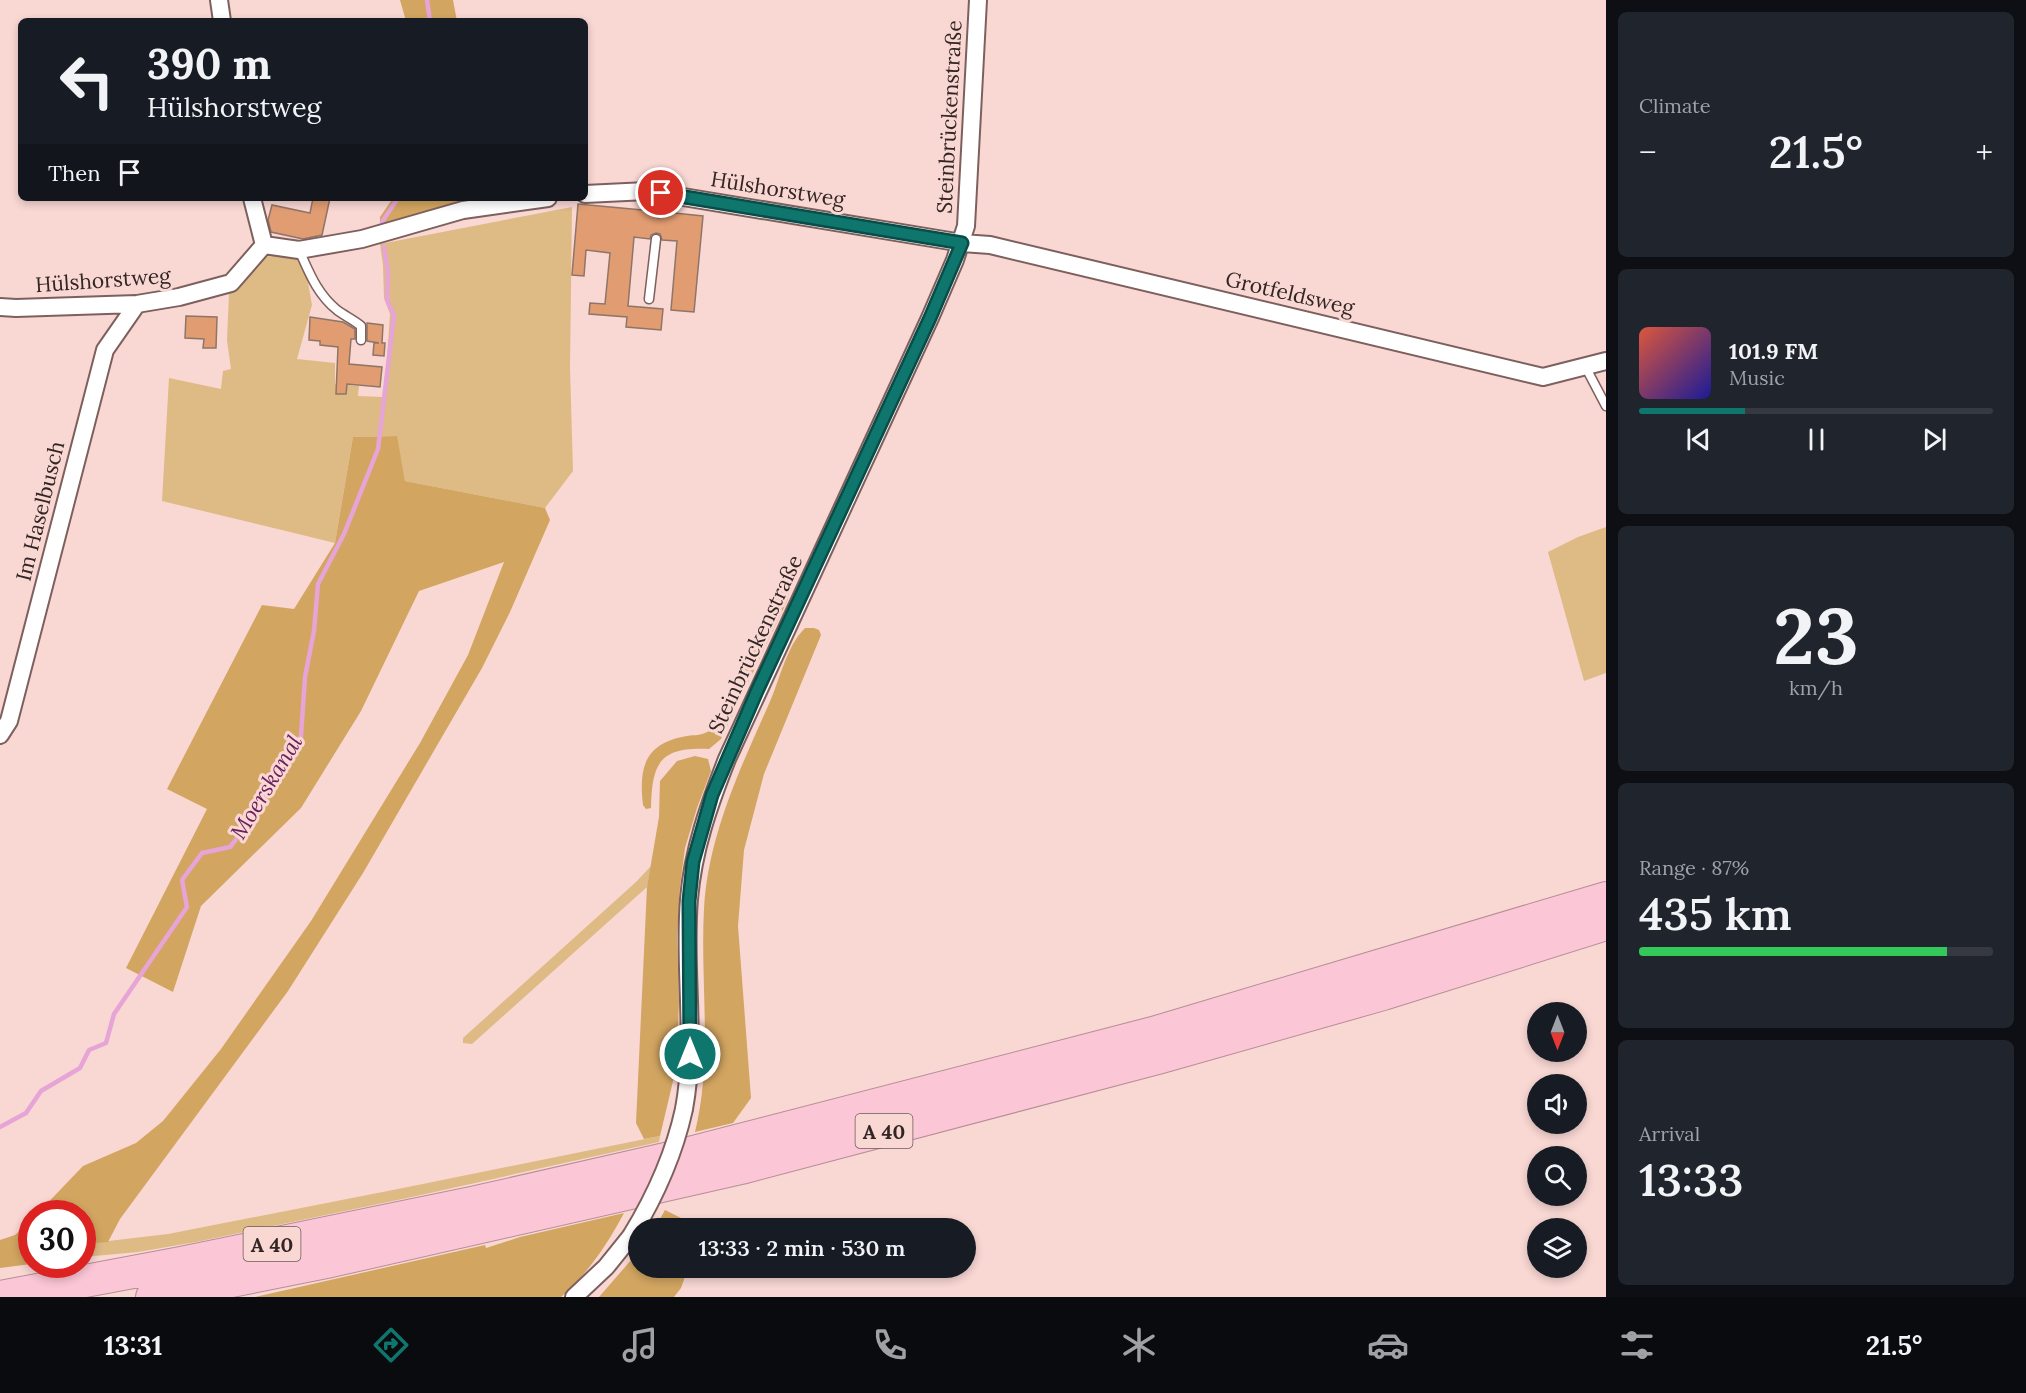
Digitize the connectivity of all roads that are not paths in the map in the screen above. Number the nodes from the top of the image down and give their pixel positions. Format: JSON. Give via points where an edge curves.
{"nodes":[{"id":1,"x":219,"y":0,"type":"edge"},
{"id":2,"x":978,"y":0,"type":"edge"},
{"id":3,"x":222,"y":18,"type":"edge"},
{"id":4,"x":661,"y":193,"type":"junction"},
{"id":5,"x":588,"y":194,"type":"edge"},
{"id":6,"x":253,"y":201,"type":"edge"},
{"id":7,"x":527,"y":201,"type":"edge"},
{"id":8,"x":659,"y":212,"type":"dead end"},
{"id":9,"x":656,"y":239,"type":"dead end"},
{"id":10,"x":962,"y":243,"type":"junction"},
{"id":11,"x":264,"y":245,"type":"junction"},
{"id":12,"x":299,"y":250,"type":"junction"},
{"id":13,"x":650,"y":299,"type":"dead end"},
{"id":14,"x":137,"y":304,"type":"junction"},
{"id":15,"x":0,"y":307,"type":"edge"},
{"id":16,"x":361,"y":340,"type":"dead end"},
{"id":17,"x":1606,"y":361,"type":"edge"},
{"id":18,"x":1585,"y":366,"type":"junction"},
{"id":19,"x":1606,"y":406,"type":"edge"},
{"id":20,"x":0,"y":735,"type":"edge"},
{"id":21,"x":1606,"y":898,"type":"edge"},
{"id":22,"x":1606,"y":924,"type":"edge"},
{"id":23,"x":0,"y":1297,"type":"edge"},
{"id":24,"x":152,"y":1297,"type":"edge"},
{"id":25,"x":574,"y":1297,"type":"edge"}],
"edges":[{"from":1,"to":3,"type":"street"},
{"from":2,"to":10,"type":"street","name":"Steinbrückenstraße"},
{"from":4,"to":5,"type":"street","name":"Hülshorstweg"},
{"from":4,"to":8,"type":"lane"},
{"from":4,"to":10,"type":"street","name":"Hülshorstweg"},
{"from":6,"to":11,"type":"street"},
{"from":7,"to":12,"type":"street","via":[[463,210],[362,239]]},
{"from":9,"to":13,"type":"lane"},
{"from":10,"to":18,"type":"street","name":"Grotfeldsweg","via":[[990,245],[1543,376]]},
{"from":10,"to":25,"type":"street","name":"Steinbrückenstraße","bridge":true,"via":[[740,730],[706,816],[693,862],[689,901],[690,1042],[684,1108],[677,1137],[651,1203],[631,1236]]},
{"from":11,"to":12,"type":"street"},
{"from":11,"to":14,"type":"street","name":"Hülshorstweg","via":[[231,283]]},
{"from":12,"to":16,"type":"lane","via":[[324,298],[361,326]]},
{"from":14,"to":15,"type":"street","name":"Hülshorstweg"},
{"from":14,"to":20,"type":"street","name":"Im Haselbusch","via":[[105,350],[9,721]]},
{"from":17,"to":18,"type":"street","name":"Grotfeldsweg"},
{"from":18,"to":19,"type":"lane"},
{"from":21,"to":23,"type":"highway","number":"A 40","via":[[1153,1033],[678,1156],[472,1203]]},
{"from":22,"to":24,"type":"highway","number":"A 40","via":[[1383,994],[799,1153],[354,1256]]}]}
